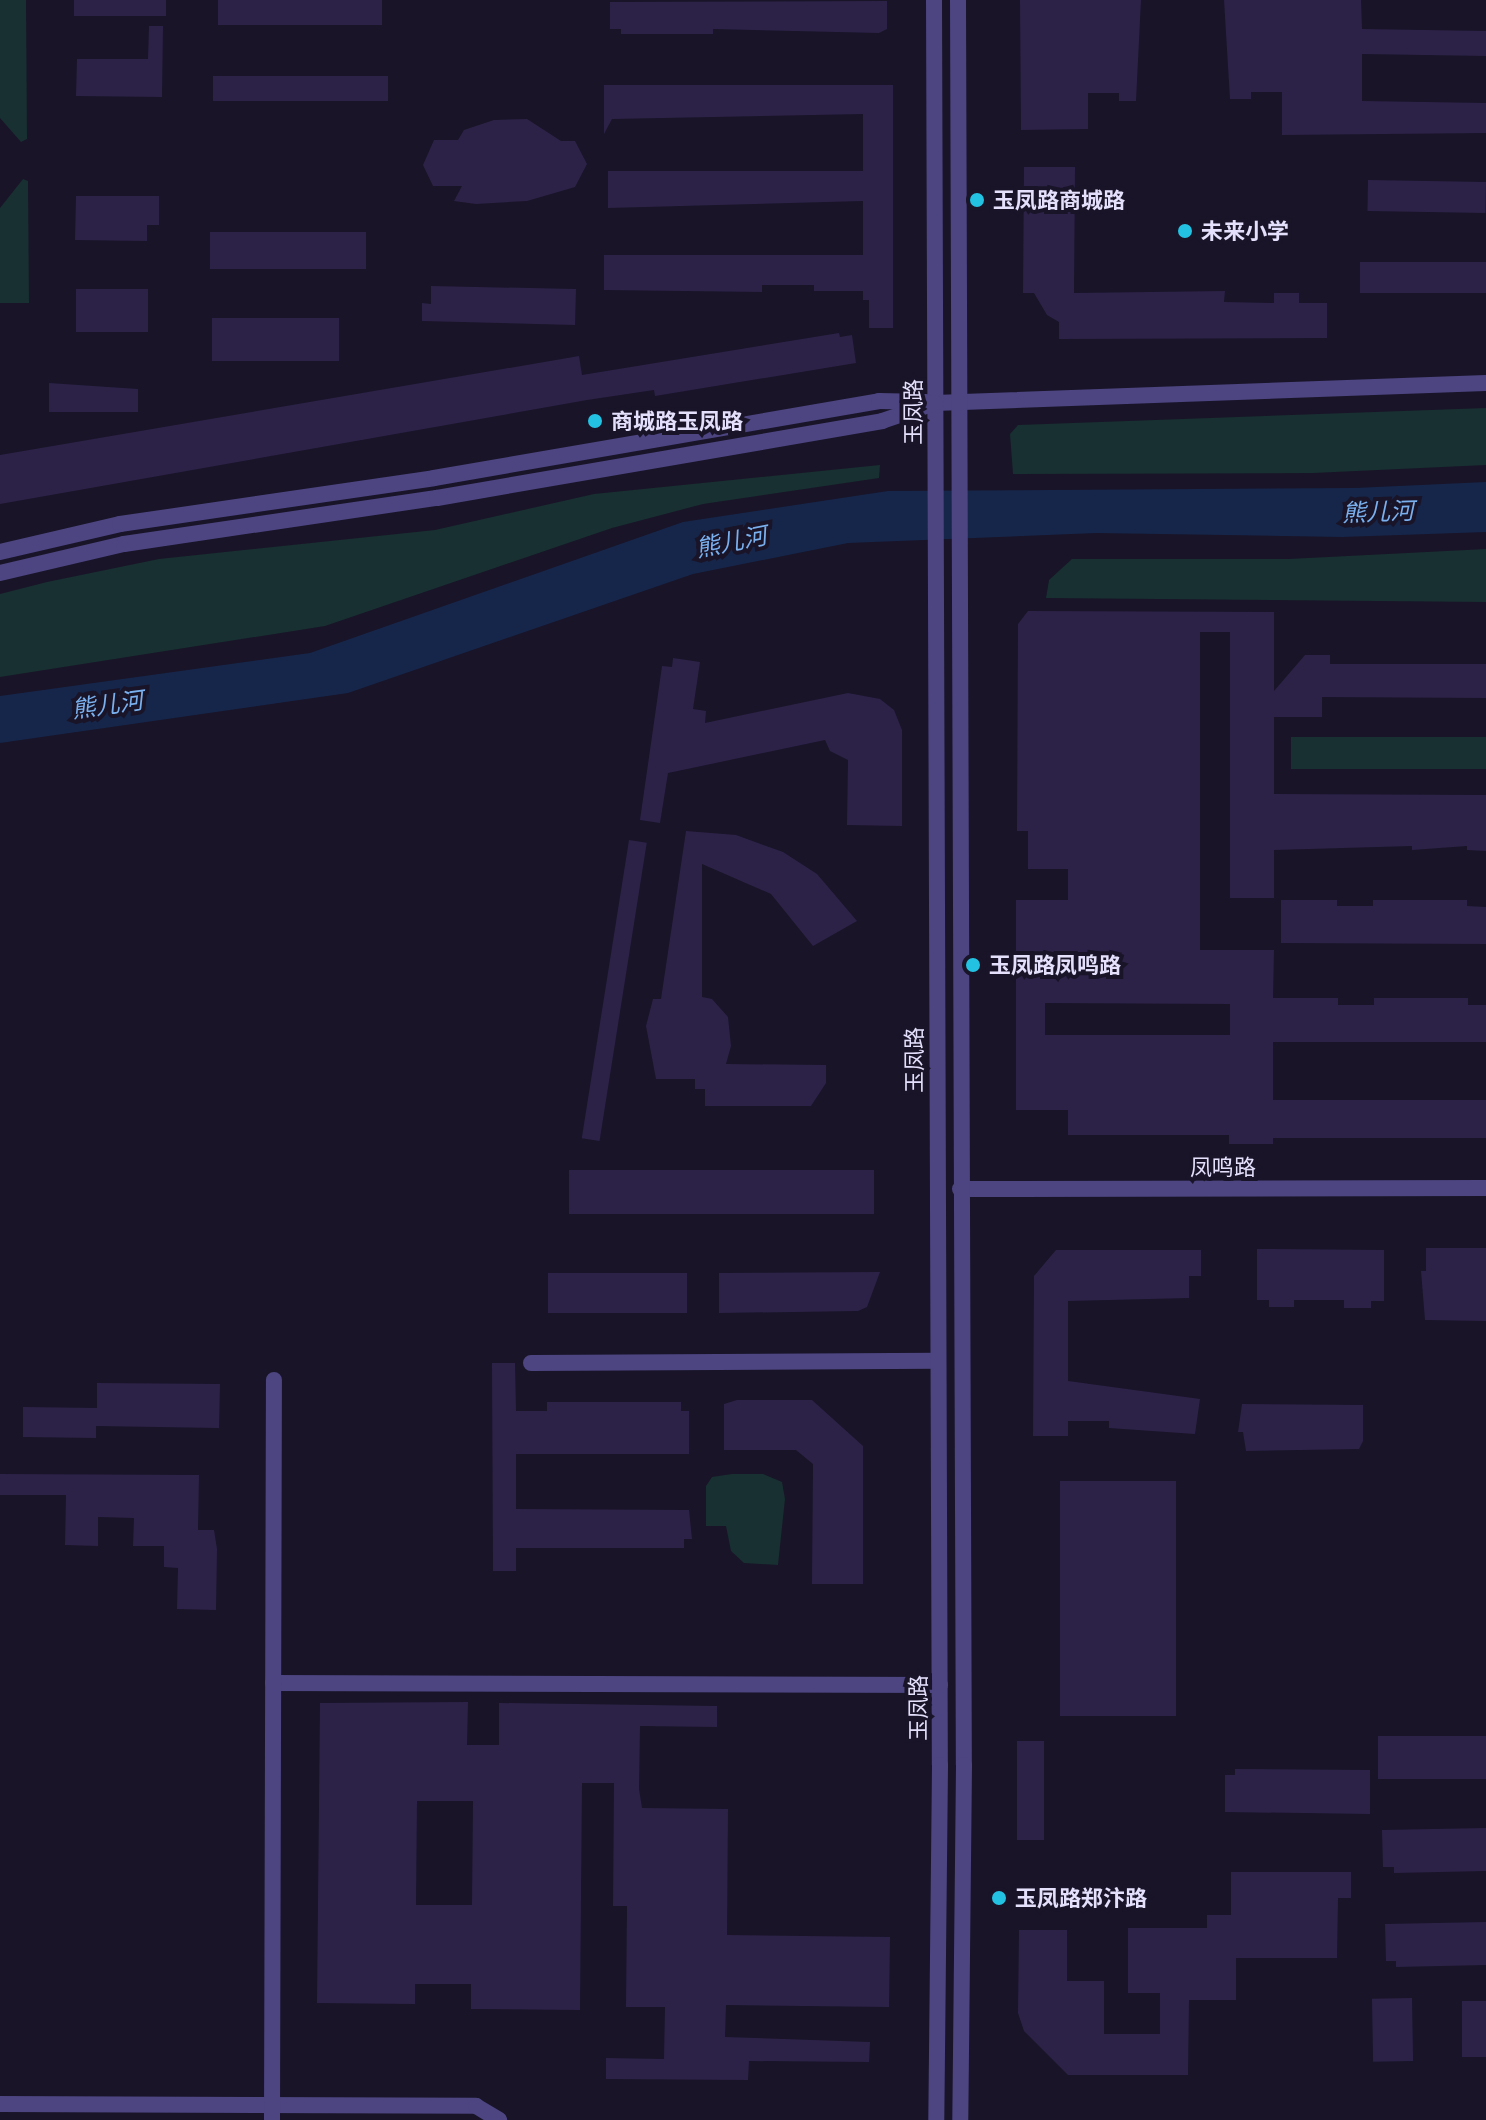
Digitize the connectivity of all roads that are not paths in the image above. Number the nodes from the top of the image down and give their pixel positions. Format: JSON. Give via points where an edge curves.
{"nodes":[{"id":1,"x":934,"y":0,"type":"edge"},
{"id":2,"x":958,"y":0,"type":"edge"},
{"id":3,"x":1486,"y":383,"type":"edge"},
{"id":4,"x":959,"y":402,"type":"junction"},
{"id":5,"x":935,"y":403,"type":"junction"},
{"id":6,"x":0,"y":552,"type":"edge"},
{"id":7,"x":0,"y":573,"type":"edge"},
{"id":8,"x":1486,"y":1188,"type":"edge"},
{"id":9,"x":960,"y":1189,"type":"junction"},
{"id":10,"x":937,"y":1361,"type":"junction"},
{"id":11,"x":531,"y":1363,"type":"dead end"},
{"id":12,"x":274,"y":1380,"type":"dead end"},
{"id":13,"x":273,"y":1683,"type":"junction"},
{"id":14,"x":940,"y":1685,"type":"junction"},
{"id":15,"x":0,"y":2104,"type":"edge"},
{"id":16,"x":272,"y":2112,"type":"edge"},
{"id":17,"x":499,"y":2120,"type":"edge"},
{"id":18,"x":936,"y":2120,"type":"edge"},
{"id":19,"x":960,"y":2120,"type":"edge"}],
"edges":[{"from":1,"to":5,"type":"street","name":"玉凤路"},
{"from":2,"to":4,"type":"street","name":"玉凤路"},
{"from":3,"to":4,"type":"street"},
{"from":4,"to":5,"type":"street"},
{"from":4,"to":9,"type":"street","name":"玉凤路"},
{"from":5,"to":6,"type":"street","via":[[879,401],[434,478],[120,524]]},
{"from":5,"to":7,"type":"street","via":[[882,421],[437,498],[124,544]]},
{"from":5,"to":10,"type":"street","name":"玉凤路"},
{"from":8,"to":9,"type":"street","name":"凤鸣路"},
{"from":9,"to":19,"type":"street","name":"玉凤路"},
{"from":10,"to":11,"type":"street"},
{"from":10,"to":14,"type":"street","name":"玉凤路"},
{"from":12,"to":13,"type":"street"},
{"from":13,"to":14,"type":"street"},
{"from":13,"to":16,"type":"street"},
{"from":14,"to":18,"type":"street","name":"玉凤路"},
{"from":15,"to":16,"type":"street"},
{"from":16,"to":17,"type":"street","via":[[476,2106]]}]}
